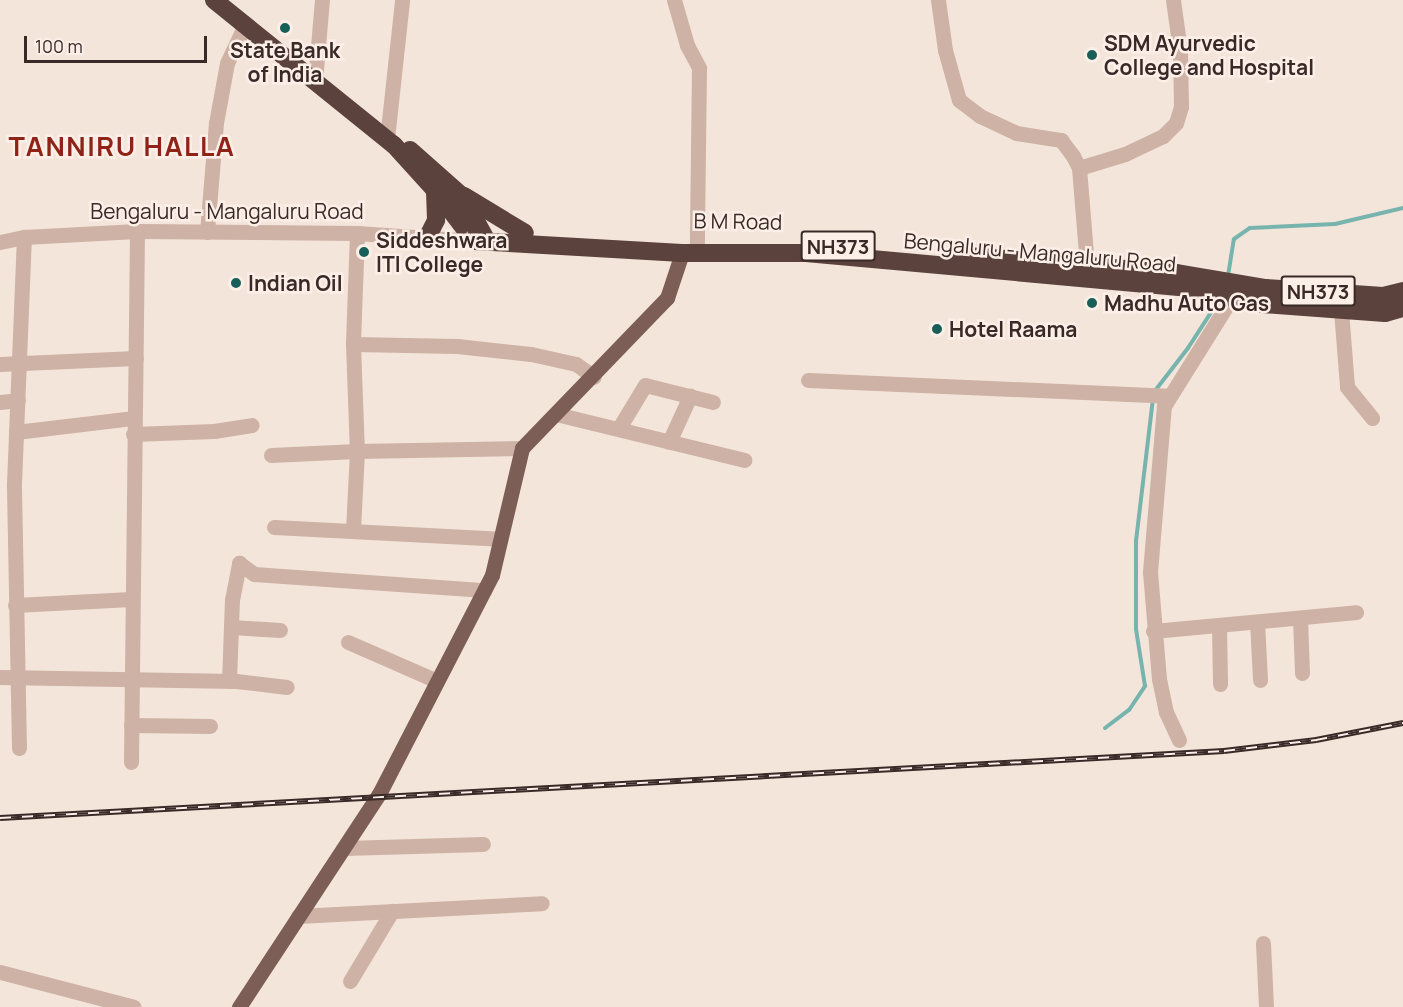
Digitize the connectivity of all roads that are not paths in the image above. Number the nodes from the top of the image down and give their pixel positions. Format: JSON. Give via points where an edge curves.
{"nodes":[{"id":1,"x":214,"y":0,"type":"edge"},
{"id":2,"x":322,"y":0,"type":"edge"},
{"id":3,"x":402,"y":0,"type":"edge"},
{"id":4,"x":674,"y":0,"type":"edge"},
{"id":5,"x":938,"y":0,"type":"edge"},
{"id":6,"x":1173,"y":0,"type":"edge"},
{"id":7,"x":246,"y":25,"type":"junction"},
{"id":8,"x":315,"y":81,"type":"junction"},
{"id":9,"x":391,"y":142,"type":"junction"},
{"id":10,"x":1079,"y":168,"type":"junction"},
{"id":11,"x":435,"y":190,"type":"junction"},
{"id":12,"x":462,"y":196,"type":"junction"},
{"id":13,"x":137,"y":231,"type":"junction"},
{"id":14,"x":207,"y":232,"type":"junction"},
{"id":15,"x":357,"y":233,"type":"junction"},
{"id":16,"x":525,"y":233,"type":"junction"},
{"id":17,"x":428,"y":236,"type":"junction"},
{"id":18,"x":473,"y":236,"type":"junction"},
{"id":19,"x":24,"y":237,"type":"junction"},
{"id":20,"x":0,"y":242,"type":"edge"},
{"id":21,"x":690,"y":248,"type":"junction"},
{"id":22,"x":1087,"y":266,"type":"junction"},
{"id":23,"x":1207,"y":284,"type":"junction"},
{"id":24,"x":1230,"y":291,"type":"junction"},
{"id":25,"x":1403,"y":291,"type":"edge"},
{"id":26,"x":1403,"y":308,"type":"edge"},
{"id":27,"x":1341,"y":309,"type":"junction"},
{"id":28,"x":353,"y":344,"type":"junction"},
{"id":29,"x":136,"y":358,"type":"junction"},
{"id":30,"x":19,"y":361,"type":"junction"},
{"id":31,"x":0,"y":364,"type":"edge"},
{"id":32,"x":594,"y":377,"type":"junction"},
{"id":33,"x":808,"y":380,"type":"dead end"},
{"id":34,"x":690,"y":396,"type":"junction"},
{"id":35,"x":1168,"y":396,"type":"junction"},
{"id":36,"x":18,"y":400,"type":"junction"},
{"id":37,"x":0,"y":402,"type":"edge"},
{"id":38,"x":713,"y":402,"type":"dead end"},
{"id":39,"x":556,"y":414,"type":"junction"},
{"id":40,"x":134,"y":418,"type":"junction"},
{"id":41,"x":1372,"y":418,"type":"dead end"},
{"id":42,"x":252,"y":425,"type":"dead end"},
{"id":43,"x":619,"y":428,"type":"junction"},
{"id":44,"x":16,"y":432,"type":"junction"},
{"id":45,"x":133,"y":434,"type":"junction"},
{"id":46,"x":669,"y":442,"type":"junction"},
{"id":47,"x":522,"y":448,"type":"junction"},
{"id":48,"x":357,"y":451,"type":"junction"},
{"id":49,"x":271,"y":455,"type":"dead end"},
{"id":50,"x":744,"y":460,"type":"dead end"},
{"id":51,"x":7,"y":474,"type":"edge"},
{"id":52,"x":274,"y":527,"type":"dead end"},
{"id":53,"x":352,"y":531,"type":"junction"},
{"id":54,"x":500,"y":539,"type":"junction"},
{"id":55,"x":484,"y":590,"type":"junction"},
{"id":56,"x":10,"y":597,"type":"edge"},
{"id":57,"x":131,"y":599,"type":"junction"},
{"id":58,"x":1356,"y":612,"type":"dead end"},
{"id":59,"x":1300,"y":618,"type":"junction"},
{"id":60,"x":1257,"y":622,"type":"junction"},
{"id":61,"x":1218,"y":625,"type":"junction"},
{"id":62,"x":231,"y":627,"type":"junction"},
{"id":63,"x":280,"y":630,"type":"dead end"},
{"id":64,"x":1153,"y":631,"type":"junction"},
{"id":65,"x":348,"y":642,"type":"dead end"},
{"id":66,"x":1302,"y":673,"type":"dead end"},
{"id":67,"x":0,"y":677,"type":"edge"},
{"id":68,"x":18,"y":678,"type":"junction"},
{"id":69,"x":1260,"y":680,"type":"dead end"},
{"id":70,"x":131,"y":681,"type":"junction"},
{"id":71,"x":229,"y":681,"type":"junction"},
{"id":72,"x":437,"y":681,"type":"junction"},
{"id":73,"x":1221,"y":684,"type":"dead end"},
{"id":74,"x":287,"y":687,"type":"dead end"},
{"id":75,"x":131,"y":725,"type":"junction"},
{"id":76,"x":210,"y":726,"type":"dead end"},
{"id":77,"x":1179,"y":740,"type":"dead end"},
{"id":78,"x":19,"y":748,"type":"dead end"},
{"id":79,"x":131,"y":762,"type":"dead end"},
{"id":80,"x":483,"y":844,"type":"dead end"},
{"id":81,"x":345,"y":848,"type":"junction"},
{"id":82,"x":542,"y":903,"type":"dead end"},
{"id":83,"x":392,"y":911,"type":"junction"},
{"id":84,"x":298,"y":916,"type":"junction"},
{"id":85,"x":1263,"y":942,"type":"dead end"},
{"id":86,"x":0,"y":972,"type":"edge"},
{"id":87,"x":350,"y":981,"type":"dead end"},
{"id":88,"x":134,"y":1007,"type":"edge"},
{"id":89,"x":239,"y":1007,"type":"edge"},
{"id":90,"x":1266,"y":1007,"type":"edge"}],
"edges":[{"from":1,"to":7,"type":"highway"},
{"from":2,"to":8,"type":"street"},
{"from":3,"to":9,"type":"street"},
{"from":4,"to":21,"type":"street","via":[[687,45],[699,68]]},
{"from":5,"to":10,"type":"street","via":[[945,50],[959,100],[980,116],[1016,133],[1060,140]]},
{"from":6,"to":10,"type":"street","via":[[1180,50],[1180,107],[1176,123],[1163,136],[1125,154]]},
{"from":7,"to":8,"type":"highway"},
{"from":7,"to":14,"type":"street","via":[[227,63],[216,123]]},
{"from":8,"to":9,"type":"highway"},
{"from":9,"to":11,"type":"highway"},
{"from":9,"to":12,"type":"highway","via":[[407,148]]},
{"from":10,"to":22,"type":"street"},
{"from":11,"to":17,"type":"highway","via":[[436,220]]},
{"from":11,"to":18,"type":"highway"},
{"from":12,"to":16,"type":"highway"},
{"from":12,"to":18,"type":"highway"},
{"from":13,"to":14,"type":"street","name":"Bengaluru - Mangaluru Road"},
{"from":13,"to":19,"type":"street","name":"Bengaluru - Mangaluru Road"},
{"from":13,"to":29,"type":"street"},
{"from":14,"to":15,"type":"street","name":"Bengaluru - Mangaluru Road"},
{"from":15,"to":17,"type":"street","name":"Bengaluru - Mangaluru Road"},
{"from":15,"to":28,"type":"street"},
{"from":16,"to":18,"type":"highway","name":"B M Road","number":"NH373"},
{"from":16,"to":21,"type":"highway","name":"B M Road","number":"NH373"},
{"from":17,"to":18,"type":"street","name":"Bengaluru - Mangaluru Road"},
{"from":18,"to":21,"type":"highway","name":"Bengaluru - Mangaluru Road","number":"NH373"},
{"from":19,"to":20,"type":"street","name":"Bengaluru - Mangaluru Road"},
{"from":19,"to":30,"type":"street"},
{"from":21,"to":22,"type":"highway","name":"B M Road","number":"NH373","via":[[820,245]]},
{"from":21,"to":23,"type":"highway","name":"Bengaluru - Mangaluru Road","number":"NH373","via":[[806,253]]},
{"from":21,"to":32,"type":"main road","via":[[668,298]]},
{"from":22,"to":23,"type":"highway","name":"B M Road","number":"NH373"},
{"from":23,"to":24,"type":"highway","name":"Bengaluru - Mangaluru Road","number":"NH373"},
{"from":24,"to":25,"type":"highway","number":"NH373","via":[[1266,288],[1383,296]]},
{"from":24,"to":27,"type":"highway","name":"Bengaluru - Mangaluru Road","number":"NH373"},
{"from":24,"to":35,"type":"street"},
{"from":26,"to":27,"type":"highway","name":"Bengaluru - Mangaluru Road","number":"NH373","via":[[1385,313]]},
{"from":27,"to":41,"type":"street","via":[[1347,387]]},
{"from":28,"to":32,"type":"street","via":[[457,346],[531,354],[576,364]]},
{"from":28,"to":48,"type":"street"},
{"from":29,"to":30,"type":"street"},
{"from":29,"to":40,"type":"street"},
{"from":30,"to":31,"type":"street"},
{"from":30,"to":36,"type":"street"},
{"from":32,"to":39,"type":"main road"},
{"from":33,"to":35,"type":"street"},
{"from":34,"to":38,"type":"street"},
{"from":34,"to":43,"type":"street","via":[[645,385]]},
{"from":34,"to":46,"type":"street"},
{"from":35,"to":64,"type":"street","via":[[1150,572]]},
{"from":36,"to":37,"type":"street"},
{"from":36,"to":44,"type":"street"},
{"from":39,"to":43,"type":"street"},
{"from":39,"to":47,"type":"main road"},
{"from":40,"to":44,"type":"street"},
{"from":40,"to":45,"type":"street"},
{"from":42,"to":45,"type":"street","via":[[214,431]]},
{"from":43,"to":46,"type":"street"},
{"from":44,"to":51,"type":"street"},
{"from":45,"to":57,"type":"street"},
{"from":46,"to":50,"type":"street"},
{"from":47,"to":48,"type":"street"},
{"from":47,"to":54,"type":"main road"},
{"from":48,"to":49,"type":"street"},
{"from":48,"to":53,"type":"street"},
{"from":51,"to":56,"type":"street"},
{"from":52,"to":53,"type":"street"},
{"from":53,"to":54,"type":"street"},
{"from":54,"to":55,"type":"main road"},
{"from":55,"to":62,"type":"street","via":[[254,574],[239,563]]},
{"from":55,"to":72,"type":"main road"},
{"from":56,"to":57,"type":"street"},
{"from":56,"to":68,"type":"street"},
{"from":57,"to":70,"type":"street"},
{"from":58,"to":59,"type":"street"},
{"from":59,"to":60,"type":"street"},
{"from":59,"to":66,"type":"street"},
{"from":60,"to":61,"type":"street"},
{"from":60,"to":69,"type":"street"},
{"from":61,"to":64,"type":"street"},
{"from":61,"to":73,"type":"street"},
{"from":62,"to":63,"type":"street"},
{"from":62,"to":71,"type":"street"},
{"from":64,"to":77,"type":"street","via":[[1166,712]]},
{"from":65,"to":72,"type":"street"},
{"from":67,"to":68,"type":"street"},
{"from":68,"to":70,"type":"street"},
{"from":68,"to":78,"type":"street"},
{"from":70,"to":71,"type":"street"},
{"from":70,"to":75,"type":"street"},
{"from":71,"to":74,"type":"street"},
{"from":72,"to":81,"type":"main road","via":[[380,794]]},
{"from":75,"to":76,"type":"street"},
{"from":75,"to":79,"type":"street"},
{"from":80,"to":81,"type":"street"},
{"from":81,"to":84,"type":"main road"},
{"from":82,"to":83,"type":"street"},
{"from":83,"to":84,"type":"street"},
{"from":83,"to":87,"type":"street"},
{"from":84,"to":89,"type":"main road"},
{"from":85,"to":90,"type":"street"},
{"from":86,"to":88,"type":"street"}]}
